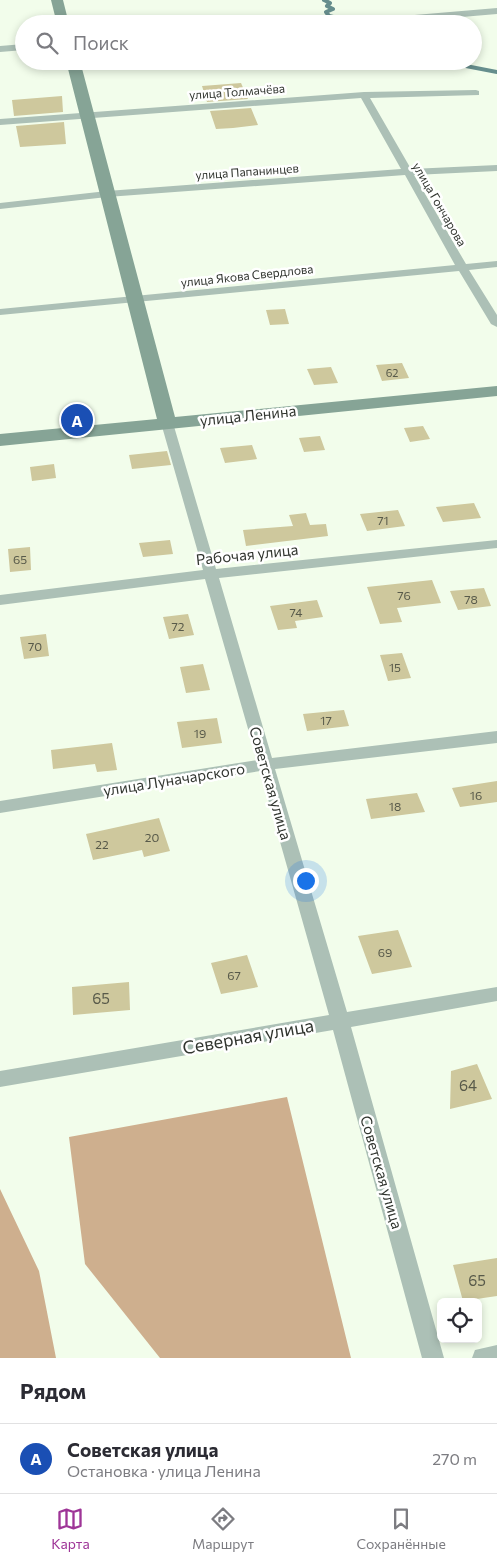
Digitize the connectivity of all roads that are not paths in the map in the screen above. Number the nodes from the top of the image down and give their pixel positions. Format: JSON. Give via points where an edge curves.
{"nodes":[{"id":1,"x":57,"y":0,"type":"edge"},
{"id":2,"x":497,"y":11,"type":"edge"},
{"id":3,"x":61,"y":15,"type":"edge"},
{"id":4,"x":450,"y":15,"type":"edge"},
{"id":5,"x":15,"y":48,"type":"edge"},
{"id":6,"x":0,"y":49,"type":"edge"},
{"id":7,"x":75,"y":70,"type":"edge"},
{"id":8,"x":476,"y":93,"type":"dead end"},
{"id":9,"x":364,"y":95,"type":"junction"},
{"id":10,"x":86,"y":115,"type":"junction"},
{"id":11,"x":0,"y":122,"type":"edge"},
{"id":12,"x":497,"y":168,"type":"edge"},
{"id":13,"x":407,"y":172,"type":"junction"},
{"id":14,"x":107,"y":194,"type":"junction"},
{"id":15,"x":0,"y":206,"type":"edge"},
{"id":16,"x":497,"y":264,"type":"edge"},
{"id":17,"x":462,"y":267,"type":"junction"},
{"id":18,"x":136,"y":299,"type":"junction"},
{"id":19,"x":0,"y":312,"type":"edge"},
{"id":20,"x":497,"y":324,"type":"edge"},
{"id":21,"x":497,"y":391,"type":"edge"},
{"id":22,"x":167,"y":423,"type":"junction"},
{"id":23,"x":0,"y":440,"type":"edge"},
{"id":24,"x":497,"y":544,"type":"edge"},
{"id":25,"x":210,"y":574,"type":"junction"},
{"id":26,"x":0,"y":600,"type":"edge"},
{"id":27,"x":497,"y":737,"type":"edge"},
{"id":28,"x":266,"y":764,"type":"junction"},
{"id":29,"x":0,"y":807,"type":"edge"},
{"id":30,"x":497,"y":994,"type":"edge"},
{"id":31,"x":340,"y":1020,"type":"junction"},
{"id":32,"x":0,"y":1079,"type":"edge"},
{"id":33,"x":497,"y":1356,"type":"edge"},
{"id":34,"x":433,"y":1358,"type":"edge"},
{"id":35,"x":483,"y":1358,"type":"edge"}],
"edges":[{"from":1,"to":3,"type":"street"},
{"from":2,"to":4,"type":"street"},
{"from":5,"to":6,"type":"street"},
{"from":7,"to":10,"type":"street","name":"Советская улица"},
{"from":8,"to":9,"type":"street","name":"улица Толмачёва"},
{"from":9,"to":10,"type":"street","name":"улица Толмачёва"},
{"from":9,"to":13,"type":"street","name":"улица Гончарова"},
{"from":10,"to":11,"type":"street","name":"улица Толмачёва"},
{"from":10,"to":14,"type":"street","name":"Советская улица"},
{"from":12,"to":13,"type":"street","name":"улица Папанинцев"},
{"from":13,"to":14,"type":"street","name":"улица Папанинцев"},
{"from":13,"to":17,"type":"street","name":"улица Гончарова"},
{"from":14,"to":15,"type":"street","name":"улица Папанинцев"},
{"from":14,"to":18,"type":"street","name":"Советская улица"},
{"from":16,"to":17,"type":"street","name":"улица Якова Свердлова"},
{"from":17,"to":18,"type":"street","name":"улица Якова Свердлова"},
{"from":17,"to":20,"type":"street","name":"улица Гончарова"},
{"from":18,"to":19,"type":"street","name":"улица Якова Свердлова"},
{"from":18,"to":22,"type":"street","name":"Советская улица"},
{"from":21,"to":22,"type":"street","name":"улица Ленина"},
{"from":22,"to":23,"type":"street","name":"улица Ленина"},
{"from":22,"to":25,"type":"street","name":"Советская улица"},
{"from":24,"to":25,"type":"street","name":"Рабочая улица"},
{"from":25,"to":26,"type":"street","name":"Рабочая улица"},
{"from":25,"to":28,"type":"street","name":"Советская улица"},
{"from":27,"to":28,"type":"street","name":"улица Луначарского"},
{"from":28,"to":29,"type":"street","name":"улица Луначарского"},
{"from":28,"to":31,"type":"street","name":"Советская улица"},
{"from":30,"to":31,"type":"street","name":"Северная улица"},
{"from":31,"to":32,"type":"street","name":"Северная улица"},
{"from":31,"to":34,"type":"street","name":"Советская улица"},
{"from":33,"to":35,"type":"street"}]}
